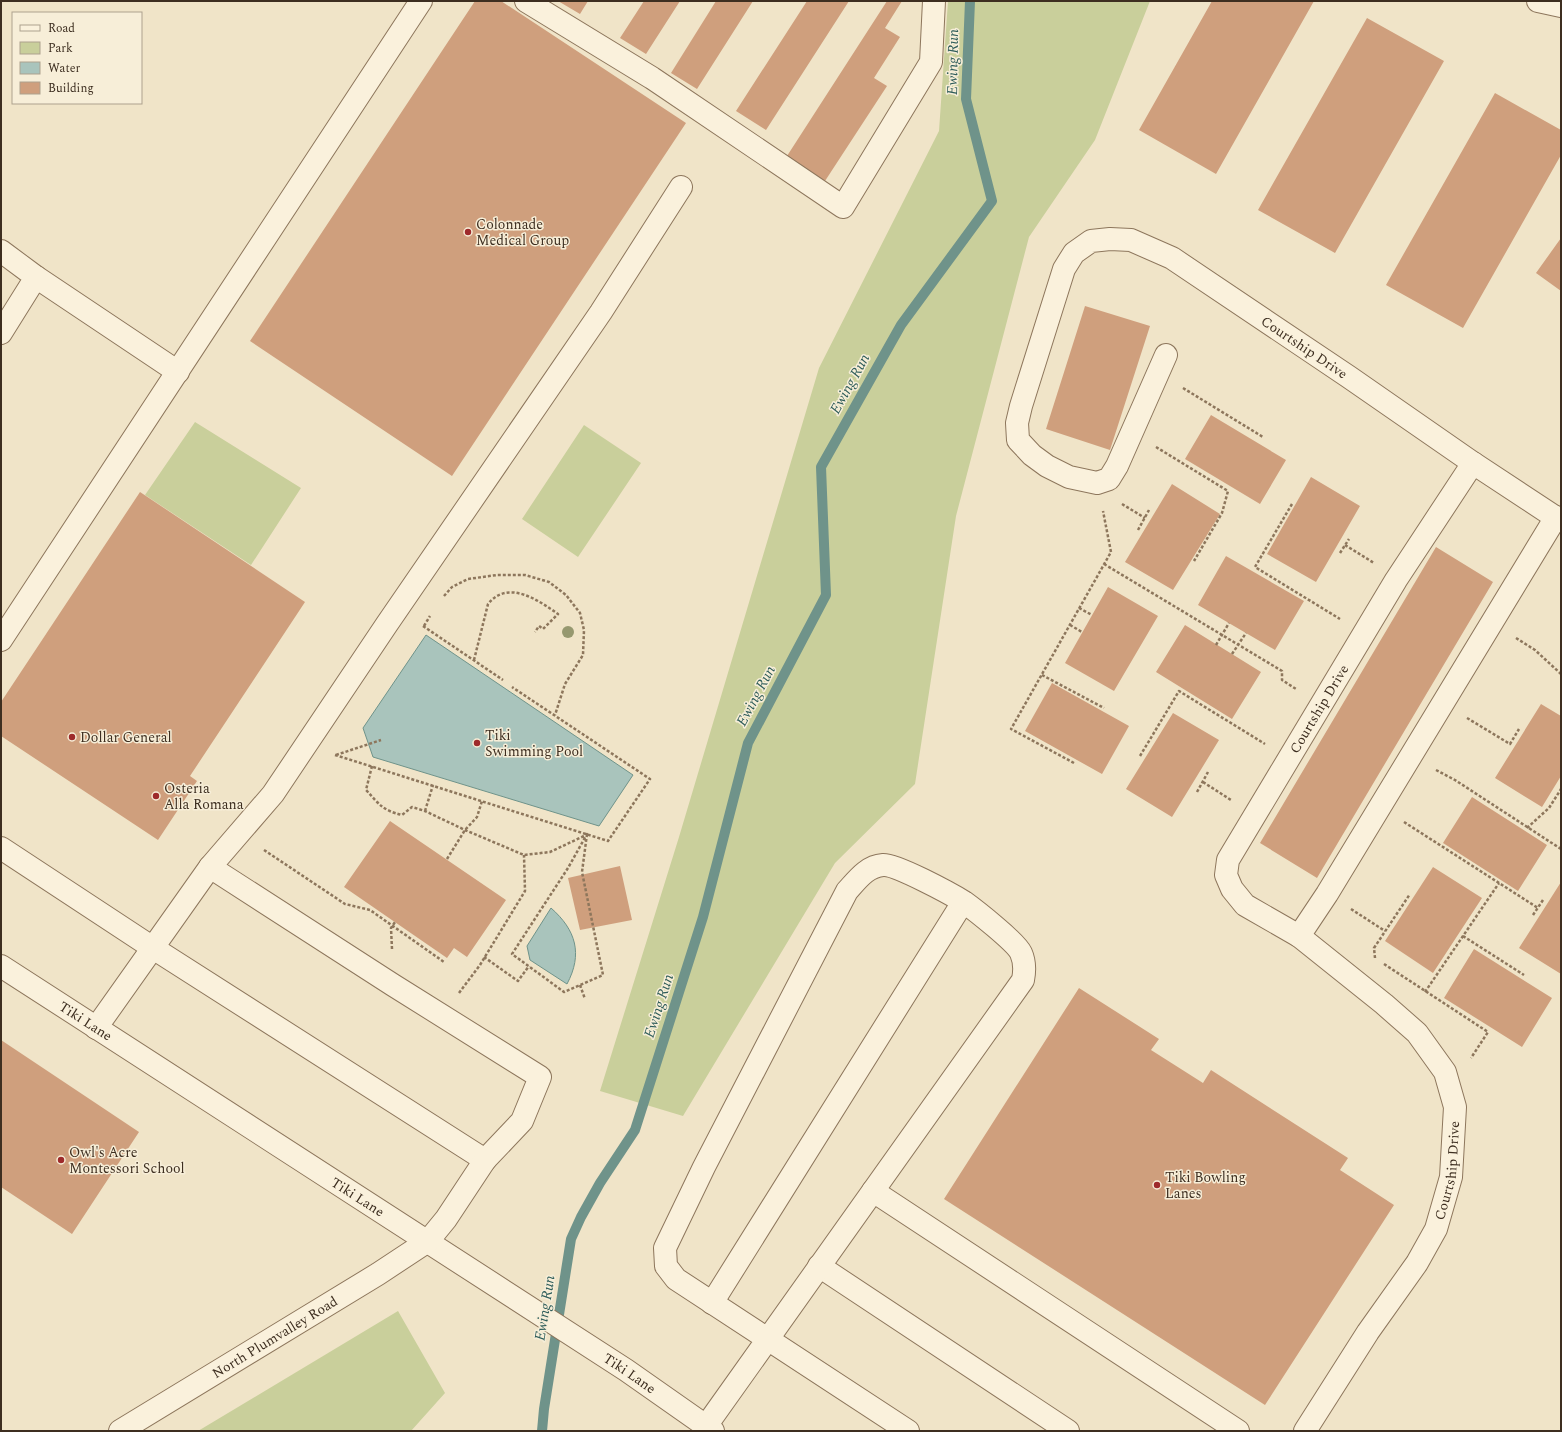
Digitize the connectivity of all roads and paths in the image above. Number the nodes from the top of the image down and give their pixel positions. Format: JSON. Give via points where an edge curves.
{"nodes":[{"id":1,"x":421,"y":1,"type":"edge"},
{"id":2,"x":526,"y":1,"type":"edge"},
{"id":3,"x":934,"y":1,"type":"edge"},
{"id":4,"x":1538,"y":1,"type":"edge"},
{"id":5,"x":1561,"y":6,"type":"edge"},
{"id":6,"x":681,"y":187,"type":"dead end"},
{"id":7,"x":1,"y":251,"type":"edge"},
{"id":8,"x":36,"y":277,"type":"junction"},
{"id":9,"x":1,"y":333,"type":"edge"},
{"id":10,"x":1162,"y":364,"type":"joint"},
{"id":11,"x":178,"y":372,"type":"junction"},
{"id":12,"x":1132,"y":432,"type":"junction"},
{"id":13,"x":1263,"y":437,"type":"dead end"},
{"id":14,"x":1473,"y":463,"type":"junction"},
{"id":15,"x":1097,"y":483,"type":"junction"},
{"id":16,"x":1292,"y":504,"type":"dead end"},
{"id":17,"x":1149,"y":510,"type":"dead end"},
{"id":18,"x":1558,"y":519,"type":"edge"},
{"id":19,"x":1138,"y":530,"type":"dead end"},
{"id":20,"x":1349,"y":539,"type":"dead end"},
{"id":21,"x":1340,"y":553,"type":"dead end"},
{"id":22,"x":1194,"y":561,"type":"dead end"},
{"id":23,"x":1104,"y":564,"type":"junction"},
{"id":24,"x":439,"y":600,"type":"dead end"},
{"id":25,"x":1079,"y":608,"type":"junction"},
{"id":26,"x":432,"y":613,"type":"dead end"},
{"id":27,"x":1092,"y":615,"type":"dead end"},
{"id":28,"x":1229,"y":623,"type":"dead end"},
{"id":29,"x":420,"y":624,"type":"dead end"},
{"id":30,"x":1491,"y":624,"type":"junction"},
{"id":31,"x":1070,"y":625,"type":"junction"},
{"id":32,"x":424,"y":626,"type":"junction"},
{"id":33,"x":535,"y":632,"type":"dead end"},
{"id":34,"x":1082,"y":632,"type":"dead end"},
{"id":35,"x":1246,"y":633,"type":"dead end"},
{"id":36,"x":1365,"y":633,"type":"junction"},
{"id":37,"x":1222,"y":634,"type":"junction"},
{"id":38,"x":1,"y":640,"type":"edge"},
{"id":39,"x":1239,"y":644,"type":"junction"},
{"id":40,"x":1216,"y":645,"type":"dead end"},
{"id":41,"x":1232,"y":654,"type":"dead end"},
{"id":42,"x":474,"y":660,"type":"junction"},
{"id":43,"x":1561,"y":674,"type":"edge"},
{"id":44,"x":1042,"y":675,"type":"junction"},
{"id":45,"x":503,"y":680,"type":"dead end"},
{"id":46,"x":512,"y":687,"type":"dead end"},
{"id":47,"x":1443,"y":703,"type":"junction"},
{"id":48,"x":1322,"y":705,"type":"junction"},
{"id":49,"x":1104,"y":708,"type":"dead end"},
{"id":50,"x":554,"y":715,"type":"junction"},
{"id":51,"x":1519,"y":730,"type":"dead end"},
{"id":52,"x":381,"y":740,"type":"dead end"},
{"id":53,"x":339,"y":748,"type":"dead end"},
{"id":54,"x":335,"y":755,"type":"junction"},
{"id":55,"x":1140,"y":756,"type":"dead end"},
{"id":56,"x":1411,"y":756,"type":"junction"},
{"id":57,"x":1289,"y":758,"type":"junction"},
{"id":58,"x":1074,"y":763,"type":"dead end"},
{"id":59,"x":372,"y":766,"type":"junction"},
{"id":60,"x":1208,"y":772,"type":"dead end"},
{"id":61,"x":433,"y":786,"type":"junction"},
{"id":62,"x":1561,"y":789,"type":"edge"},
{"id":63,"x":1197,"y":792,"type":"dead end"},
{"id":64,"x":482,"y":801,"type":"junction"},
{"id":65,"x":1380,"y":807,"type":"junction"},
{"id":66,"x":425,"y":811,"type":"junction"},
{"id":67,"x":1527,"y":828,"type":"junction"},
{"id":68,"x":465,"y":830,"type":"junction"},
{"id":69,"x":587,"y":834,"type":"junction"},
{"id":70,"x":1,"y":848,"type":"edge"},
{"id":71,"x":262,"y":848,"type":"dead end"},
{"id":72,"x":1561,"y":849,"type":"edge"},
{"id":73,"x":524,"y":855,"type":"junction"},
{"id":74,"x":447,"y":859,"type":"dead end"},
{"id":75,"x":210,"y":867,"type":"junction"},
{"id":76,"x":1499,"y":883,"type":"junction"},
{"id":77,"x":1327,"y":894,"type":"junction"},
{"id":78,"x":1410,"y":894,"type":"dead end"},
{"id":79,"x":1543,"y":900,"type":"dead end"},
{"id":80,"x":963,"y":902,"type":"junction"},
{"id":81,"x":1538,"y":908,"type":"junction"},
{"id":82,"x":1533,"y":915,"type":"dead end"},
{"id":83,"x":1385,"y":931,"type":"dead end"},
{"id":84,"x":1299,"y":936,"type":"junction"},
{"id":85,"x":1463,"y":936,"type":"junction"},
{"id":86,"x":153,"y":948,"type":"junction"},
{"id":87,"x":484,"y":958,"type":"junction"},
{"id":88,"x":1375,"y":958,"type":"dead end"},
{"id":89,"x":444,"y":962,"type":"dead end"},
{"id":90,"x":1381,"y":963,"type":"dead end"},
{"id":91,"x":1,"y":966,"type":"edge"},
{"id":92,"x":529,"y":966,"type":"junction"},
{"id":93,"x":1524,"y":975,"type":"dead end"},
{"id":94,"x":580,"y":985,"type":"junction"},
{"id":95,"x":1425,"y":992,"type":"junction"},
{"id":96,"x":585,"y":998,"type":"dead end"},
{"id":97,"x":442,"y":1015,"type":"junction"},
{"id":98,"x":96,"y":1028,"type":"junction"},
{"id":99,"x":1445,"y":1072,"type":"junction"},
{"id":100,"x":485,"y":1160,"type":"junction"},
{"id":101,"x":873,"y":1191,"type":"junction"},
{"id":102,"x":428,"y":1241,"type":"junction"},
{"id":103,"x":819,"y":1266,"type":"junction"},
{"id":104,"x":712,"y":1303,"type":"junction"},
{"id":105,"x":767,"y":1340,"type":"junction"},
{"id":106,"x":709,"y":1428,"type":"edge"},
{"id":107,"x":120,"y":1431,"type":"edge"},
{"id":108,"x":908,"y":1431,"type":"edge"},
{"id":109,"x":1068,"y":1431,"type":"edge"},
{"id":110,"x":1238,"y":1431,"type":"edge"},
{"id":111,"x":1305,"y":1431,"type":"edge"}],
"edges":[{"from":1,"to":11,"type":"street"},
{"from":2,"to":3,"type":"street","via":[[652,78],[843,207],[931,62]]},
{"from":4,"to":5,"type":"street"},
{"from":6,"to":75,"type":"street","via":[[601,312],[272,794]]},
{"from":7,"to":8,"type":"street"},
{"from":8,"to":9,"type":"street"},
{"from":8,"to":11,"type":"street"},
{"from":10,"to":12,"type":"street"},
{"from":10,"to":13,"type":"path"},
{"from":11,"to":38,"type":"street"},
{"from":12,"to":15,"type":"street","via":[[1109,479]]},
{"from":12,"to":22,"type":"path","via":[[1228,491],[1222,513]]},
{"from":14,"to":15,"type":"street","name":"Courtship Drive","via":[[1172,258],[1131,240],[1110,238],[1091,241],[1074,253],[1064,269],[1017,423],[1018,440],[1032,455],[1069,477]]},
{"from":14,"to":18,"type":"street","name":"Courtship Drive"},
{"from":14,"to":36,"type":"street","name":"Courtship Drive","via":[[1396,580]]},
{"from":15,"to":23,"type":"path","via":[[1111,552]]},
{"from":16,"to":36,"type":"path","via":[[1255,567]]},
{"from":17,"to":19,"type":"path"},
{"from":18,"to":30,"type":"street","name":"Courtship Drive"},
{"from":20,"to":21,"type":"path"},
{"from":23,"to":25,"type":"path"},
{"from":23,"to":37,"type":"path"},
{"from":24,"to":50,"type":"path","via":[[452,587],[468,579],[497,575],[525,575],[549,582],[566,595],[580,612],[584,630],[582,655],[565,684]]},
{"from":25,"to":27,"type":"path"},
{"from":25,"to":31,"type":"path"},
{"from":26,"to":32,"type":"path"},
{"from":28,"to":37,"type":"path"},
{"from":29,"to":32,"type":"path"},
{"from":30,"to":43,"type":"path","via":[[1535,650]]},
{"from":30,"to":47,"type":"street","name":"Courtship Drive"},
{"from":31,"to":34,"type":"path"},
{"from":31,"to":44,"type":"path"},
{"from":32,"to":42,"type":"path"},
{"from":33,"to":42,"type":"path","via":[[539,626],[543,629],[558,614],[519,592],[500,594],[488,604]]},
{"from":35,"to":39,"type":"path"},
{"from":36,"to":48,"type":"street","name":"Courtship Drive"},
{"from":37,"to":39,"type":"path"},
{"from":37,"to":40,"type":"path"},
{"from":39,"to":41,"type":"path"},
{"from":39,"to":48,"type":"path","via":[[1282,670],[1282,680]]},
{"from":42,"to":45,"type":"path"},
{"from":44,"to":49,"type":"path"},
{"from":44,"to":58,"type":"path","via":[[1011,729]]},
{"from":46,"to":50,"type":"path"},
{"from":47,"to":51,"type":"path","via":[[1510,744]]},
{"from":47,"to":56,"type":"street","name":"Courtship Drive"},
{"from":48,"to":57,"type":"street","name":"Courtship Drive"},
{"from":50,"to":69,"type":"path","via":[[650,779],[608,841]]},
{"from":52,"to":54,"type":"path"},
{"from":53,"to":54,"type":"path"},
{"from":54,"to":59,"type":"path"},
{"from":55,"to":57,"type":"path","via":[[1179,691]]},
{"from":56,"to":65,"type":"street","name":"Courtship Drive"},
{"from":56,"to":67,"type":"path","via":[[1455,780]]},
{"from":57,"to":84,"type":"street","name":"Courtship Drive","via":[[1228,860],[1226,874],[1232,889],[1245,905]]},
{"from":59,"to":61,"type":"path"},
{"from":59,"to":66,"type":"path","via":[[366,790],[383,808],[402,815],[412,808]]},
{"from":60,"to":63,"type":"path"},
{"from":61,"to":64,"type":"path"},
{"from":61,"to":66,"type":"path"},
{"from":62,"to":67,"type":"path","via":[[1549,808]]},
{"from":64,"to":68,"type":"path","via":[[477,817]]},
{"from":64,"to":69,"type":"path"},
{"from":65,"to":76,"type":"path"},
{"from":65,"to":77,"type":"street","name":"Courtship Drive"},
{"from":66,"to":68,"type":"path"},
{"from":67,"to":72,"type":"path"},
{"from":68,"to":73,"type":"path"},
{"from":68,"to":74,"type":"path"},
{"from":69,"to":73,"type":"path","via":[[550,852]]},
{"from":69,"to":92,"type":"path","via":[[512,954]]},
{"from":69,"to":94,"type":"path","via":[[582,872],[603,976]]},
{"from":70,"to":86,"type":"street"},
{"from":71,"to":89,"type":"path","via":[[345,904],[370,910]]},
{"from":73,"to":87,"type":"path","via":[[525,891]]},
{"from":75,"to":86,"type":"street"},
{"from":75,"to":97,"type":"street"},
{"from":76,"to":81,"type":"path"},
{"from":76,"to":85,"type":"path"},
{"from":77,"to":83,"type":"path"},
{"from":77,"to":84,"type":"street","name":"Courtship Drive"},
{"from":78,"to":88,"type":"path","via":[[1374,948]]},
{"from":79,"to":81,"type":"path"},
{"from":80,"to":101,"type":"street","via":[[1021,952],[1025,968],[1023,980]]},
{"from":80,"to":104,"type":"street"},
{"from":80,"to":104,"type":"street","via":[[906,872],[885,865],[872,867],[847,891],[704,1167],[665,1248],[666,1266],[676,1279]]},
{"from":81,"to":82,"type":"path"},
{"from":84,"to":99,"type":"street","name":"Courtship Drive","via":[[1417,1033]]},
{"from":85,"to":93,"type":"path"},
{"from":85,"to":95,"type":"path"},
{"from":86,"to":98,"type":"street"},
{"from":86,"to":100,"type":"street"},
{"from":87,"to":92,"type":"path","via":[[518,981]]},
{"from":87,"to":97,"type":"path"},
{"from":90,"to":95,"type":"path"},
{"from":91,"to":98,"type":"street","name":"Tiki Lane"},
{"from":92,"to":94,"type":"path","via":[[564,992]]},
{"from":94,"to":96,"type":"path"},
{"from":95,"to":99,"type":"path","via":[[1488,1032],[1467,1065]]},
{"from":97,"to":100,"type":"street","name":"North Plumvalley Road","via":[[540,1077],[522,1121]]},
{"from":98,"to":102,"type":"street","name":"Tiki Lane"},
{"from":99,"to":111,"type":"street","name":"Courtship Drive","via":[[1455,1107],[1453,1148],[1451,1177],[1436,1230]]},
{"from":100,"to":102,"type":"street","name":"North Plumvalley Road","via":[[446,1219]]},
{"from":101,"to":103,"type":"street"},
{"from":101,"to":110,"type":"street"},
{"from":102,"to":106,"type":"street","name":"Tiki Lane","via":[[626,1370]]},
{"from":102,"to":107,"type":"street","name":"North Plumvalley Road"},
{"from":103,"to":105,"type":"street"},
{"from":103,"to":109,"type":"street"},
{"from":104,"to":105,"type":"street"},
{"from":105,"to":106,"type":"street"},
{"from":105,"to":108,"type":"street"}]}
